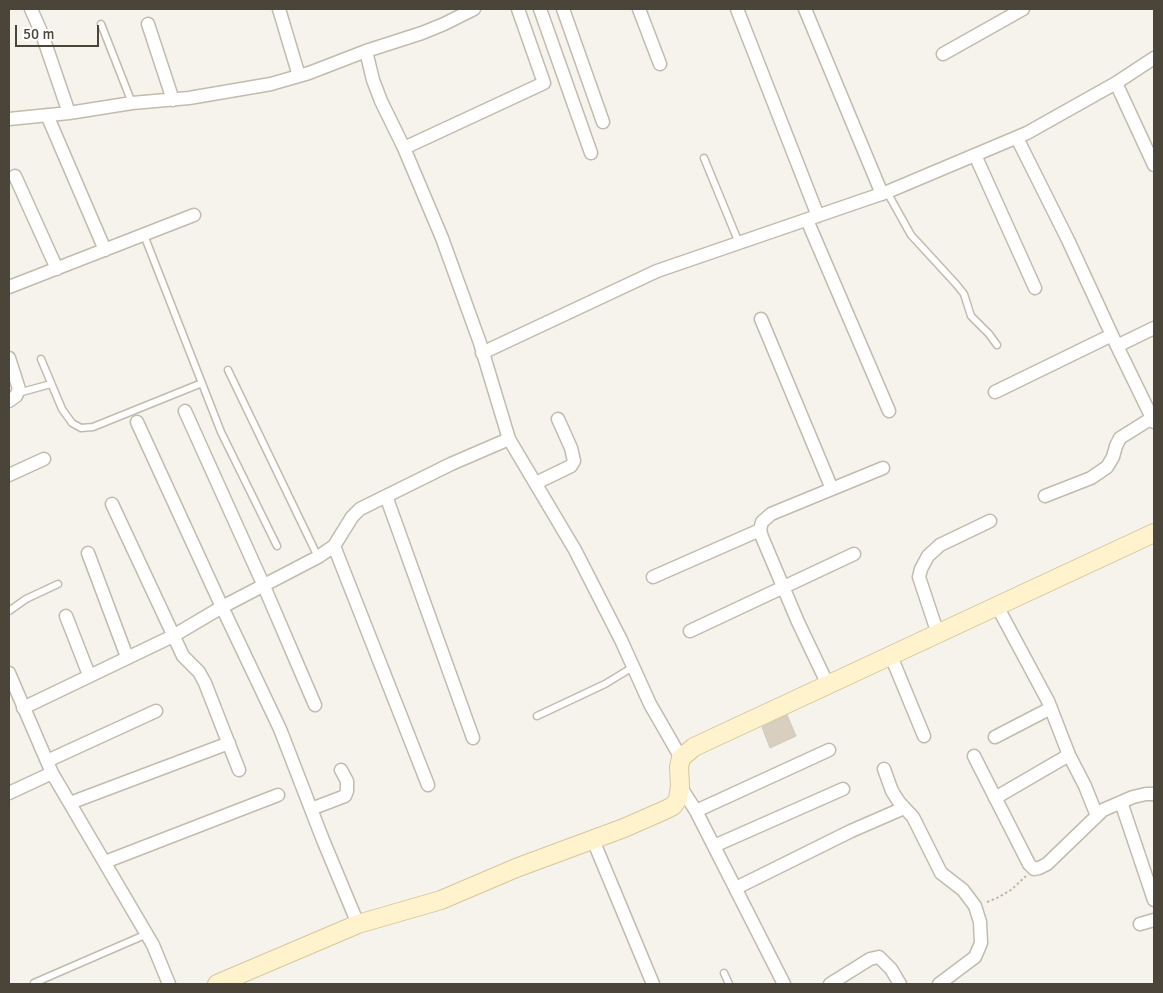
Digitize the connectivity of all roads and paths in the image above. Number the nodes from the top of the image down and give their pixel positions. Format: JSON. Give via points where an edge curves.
{"nodes":[{"id":1,"x":31,"y":9,"type":"edge"},
{"id":2,"x":279,"y":9,"type":"edge"},
{"id":3,"x":474,"y":9,"type":"edge"},
{"id":4,"x":518,"y":9,"type":"edge"},
{"id":5,"x":540,"y":9,"type":"edge"},
{"id":6,"x":563,"y":9,"type":"edge"},
{"id":7,"x":639,"y":9,"type":"edge"},
{"id":8,"x":737,"y":9,"type":"edge"},
{"id":9,"x":805,"y":9,"type":"edge"},
{"id":10,"x":1023,"y":9,"type":"edge"},
{"id":11,"x":101,"y":24,"type":"dead end"},
{"id":12,"x":148,"y":24,"type":"dead end"},
{"id":13,"x":366,"y":51,"type":"junction"},
{"id":14,"x":943,"y":54,"type":"dead end"},
{"id":15,"x":1154,"y":58,"type":"edge"},
{"id":16,"x":660,"y":64,"type":"dead end"},
{"id":17,"x":299,"y":76,"type":"junction"},
{"id":18,"x":1116,"y":84,"type":"junction"},
{"id":19,"x":172,"y":100,"type":"junction"},
{"id":20,"x":132,"y":103,"type":"junction"},
{"id":21,"x":69,"y":113,"type":"junction"},
{"id":22,"x":47,"y":115,"type":"junction"},
{"id":23,"x":9,"y":120,"type":"edge"},
{"id":24,"x":604,"y":122,"type":"dead end"},
{"id":25,"x":1018,"y":138,"type":"junction"},
{"id":26,"x":404,"y":148,"type":"junction"},
{"id":27,"x":592,"y":153,"type":"dead end"},
{"id":28,"x":975,"y":155,"type":"junction"},
{"id":29,"x":704,"y":158,"type":"dead end"},
{"id":30,"x":1154,"y":166,"type":"edge"},
{"id":31,"x":15,"y":176,"type":"dead end"},
{"id":32,"x":884,"y":193,"type":"junction"},
{"id":33,"x":194,"y":215,"type":"dead end"},
{"id":34,"x":813,"y":218,"type":"junction"},
{"id":35,"x":144,"y":235,"type":"junction"},
{"id":36,"x":739,"y":243,"type":"junction"},
{"id":37,"x":104,"y":250,"type":"junction"},
{"id":38,"x":57,"y":269,"type":"junction"},
{"id":39,"x":9,"y":287,"type":"edge"},
{"id":40,"x":1035,"y":288,"type":"dead end"},
{"id":41,"x":761,"y":319,"type":"dead end"},
{"id":42,"x":1154,"y":328,"type":"edge"},
{"id":43,"x":1114,"y":340,"type":"junction"},
{"id":44,"x":997,"y":345,"type":"dead end"},
{"id":45,"x":482,"y":352,"type":"junction"},
{"id":46,"x":9,"y":358,"type":"edge"},
{"id":47,"x":41,"y":359,"type":"dead end"},
{"id":48,"x":228,"y":370,"type":"dead end"},
{"id":49,"x":202,"y":383,"type":"junction"},
{"id":50,"x":51,"y":384,"type":"junction"},
{"id":51,"x":995,"y":392,"type":"dead end"},
{"id":52,"x":14,"y":397,"type":"edge"},
{"id":53,"x":1150,"y":402,"type":"edge"},
{"id":54,"x":185,"y":410,"type":"dead end"},
{"id":55,"x":889,"y":411,"type":"dead end"},
{"id":56,"x":558,"y":419,"type":"dead end"},
{"id":57,"x":1153,"y":420,"type":"edge"},
{"id":58,"x":136,"y":422,"type":"dead end"},
{"id":59,"x":509,"y":439,"type":"junction"},
{"id":60,"x":44,"y":460,"type":"dead end"},
{"id":61,"x":884,"y":468,"type":"dead end"},
{"id":62,"x":9,"y":475,"type":"edge"},
{"id":63,"x":536,"y":483,"type":"junction"},
{"id":64,"x":832,"y":489,"type":"junction"},
{"id":65,"x":386,"y":496,"type":"junction"},
{"id":66,"x":1045,"y":496,"type":"dead end"},
{"id":67,"x":112,"y":504,"type":"dead end"},
{"id":68,"x":990,"y":521,"type":"dead end"},
{"id":69,"x":760,"y":530,"type":"junction"},
{"id":70,"x":1154,"y":532,"type":"edge"},
{"id":71,"x":277,"y":546,"type":"dead end"},
{"id":72,"x":334,"y":546,"type":"junction"},
{"id":73,"x":88,"y":553,"type":"dead end"},
{"id":74,"x":854,"y":554,"type":"dead end"},
{"id":75,"x":318,"y":557,"type":"junction"},
{"id":76,"x":654,"y":577,"type":"dead end"},
{"id":77,"x":58,"y":584,"type":"dead end"},
{"id":78,"x":263,"y":584,"type":"junction"},
{"id":79,"x":784,"y":588,"type":"junction"},
{"id":80,"x":222,"y":606,"type":"junction"},
{"id":81,"x":997,"y":606,"type":"junction"},
{"id":82,"x":9,"y":611,"type":"edge"},
{"id":83,"x":66,"y":616,"type":"dead end"},
{"id":84,"x":690,"y":631,"type":"dead end"},
{"id":85,"x":938,"y":634,"type":"junction"},
{"id":86,"x":173,"y":636,"type":"junction"},
{"id":87,"x":890,"y":656,"type":"junction"},
{"id":88,"x":127,"y":657,"type":"junction"},
{"id":89,"x":634,"y":667,"type":"junction"},
{"id":90,"x":9,"y":673,"type":"edge"},
{"id":91,"x":89,"y":675,"type":"junction"},
{"id":92,"x":828,"y":685,"type":"junction"},
{"id":93,"x":315,"y":705,"type":"dead end"},
{"id":94,"x":24,"y":708,"type":"junction"},
{"id":95,"x":1051,"y":708,"type":"junction"},
{"id":96,"x":156,"y":711,"type":"dead end"},
{"id":97,"x":537,"y":716,"type":"dead end"},
{"id":98,"x":924,"y":736,"type":"dead end"},
{"id":99,"x":995,"y":736,"type":"dead end"},
{"id":100,"x":473,"y":738,"type":"dead end"},
{"id":101,"x":229,"y":744,"type":"junction"},
{"id":102,"x":829,"y":750,"type":"dead end"},
{"id":103,"x":1069,"y":755,"type":"junction"},
{"id":104,"x":974,"y":756,"type":"dead end"},
{"id":105,"x":681,"y":758,"type":"junction"},
{"id":106,"x":46,"y":761,"type":"junction"},
{"id":107,"x":884,"y":769,"type":"dead end"},
{"id":108,"x":239,"y":770,"type":"dead end"},
{"id":109,"x":341,"y":770,"type":"dead end"},
{"id":110,"x":52,"y":773,"type":"junction"},
{"id":111,"x":428,"y":785,"type":"dead end"},
{"id":112,"x":680,"y":786,"type":"junction"},
{"id":113,"x":843,"y":789,"type":"dead end"},
{"id":114,"x":9,"y":793,"type":"edge"},
{"id":115,"x":1154,"y":794,"type":"edge"},
{"id":116,"x":278,"y":795,"type":"dead end"},
{"id":117,"x":995,"y":798,"type":"junction"},
{"id":118,"x":1121,"y":802,"type":"junction"},
{"id":119,"x":70,"y":804,"type":"junction"},
{"id":120,"x":904,"y":808,"type":"junction"},
{"id":121,"x":311,"y":809,"type":"junction"},
{"id":122,"x":696,"y":811,"type":"junction"},
{"id":123,"x":1097,"y":816,"type":"junction"},
{"id":124,"x":593,"y":840,"type":"junction"},
{"id":125,"x":714,"y":846,"type":"junction"},
{"id":126,"x":105,"y":862,"type":"junction"},
{"id":127,"x":1034,"y":869,"type":"junction"},
{"id":128,"x":736,"y":888,"type":"junction"},
{"id":129,"x":1154,"y":900,"type":"edge"},
{"id":130,"x":975,"y":906,"type":"junction"},
{"id":131,"x":1154,"y":920,"type":"edge"},
{"id":132,"x":358,"y":924,"type":"junction"},
{"id":133,"x":1140,"y":924,"type":"dead end"},
{"id":134,"x":147,"y":934,"type":"junction"},
{"id":135,"x":724,"y":973,"type":"dead end"},
{"id":136,"x":34,"y":983,"type":"dead end"},
{"id":137,"x":169,"y":984,"type":"edge"},
{"id":138,"x":217,"y":984,"type":"edge"},
{"id":139,"x":653,"y":984,"type":"edge"},
{"id":140,"x":729,"y":984,"type":"edge"},
{"id":141,"x":784,"y":984,"type":"edge"},
{"id":142,"x":830,"y":984,"type":"edge"},
{"id":143,"x":900,"y":984,"type":"edge"},
{"id":144,"x":938,"y":984,"type":"edge"}],
"edges":[{"from":1,"to":21,"type":"street"},
{"from":2,"to":17,"type":"street"},
{"from":3,"to":13,"type":"street","via":[[444,24]]},
{"from":4,"to":26,"type":"street","via":[[544,83]]},
{"from":5,"to":27,"type":"street"},
{"from":6,"to":24,"type":"street"},
{"from":7,"to":16,"type":"street"},
{"from":8,"to":34,"type":"street"},
{"from":9,"to":32,"type":"street"},
{"from":10,"to":14,"type":"street"},
{"from":11,"to":20,"type":"lane"},
{"from":12,"to":19,"type":"street"},
{"from":13,"to":17,"type":"street"},
{"from":13,"to":26,"type":"street","via":[[381,101]]},
{"from":15,"to":18,"type":"street"},
{"from":17,"to":19,"type":"street","via":[[271,84]]},
{"from":18,"to":25,"type":"street"},
{"from":18,"to":30,"type":"street"},
{"from":19,"to":20,"type":"street"},
{"from":20,"to":21,"type":"street"},
{"from":21,"to":22,"type":"street"},
{"from":22,"to":23,"type":"street"},
{"from":22,"to":37,"type":"street"},
{"from":25,"to":28,"type":"street"},
{"from":25,"to":43,"type":"street"},
{"from":26,"to":45,"type":"street","via":[[442,238]]},
{"from":28,"to":32,"type":"street"},
{"from":28,"to":40,"type":"street"},
{"from":29,"to":36,"type":"lane"},
{"from":31,"to":38,"type":"street"},
{"from":32,"to":34,"type":"street"},
{"from":32,"to":44,"type":"lane","via":[[911,235],[964,294],[971,316]]},
{"from":33,"to":35,"type":"street"},
{"from":34,"to":36,"type":"street"},
{"from":34,"to":55,"type":"street"},
{"from":35,"to":37,"type":"street"},
{"from":35,"to":49,"type":"lane"},
{"from":36,"to":45,"type":"street","via":[[656,271]]},
{"from":37,"to":38,"type":"street"},
{"from":38,"to":39,"type":"street"},
{"from":41,"to":64,"type":"street"},
{"from":42,"to":43,"type":"street"},
{"from":43,"to":51,"type":"street"},
{"from":43,"to":53,"type":"street"},
{"from":45,"to":59,"type":"street"},
{"from":46,"to":52,"type":"street","via":[[18,383]]},
{"from":47,"to":50,"type":"lane"},
{"from":48,"to":75,"type":"lane"},
{"from":49,"to":50,"type":"lane","via":[[93,427],[81,428],[72,423],[62,409]]},
{"from":49,"to":71,"type":"lane","via":[[221,432]]},
{"from":50,"to":52,"type":"lane"},
{"from":53,"to":57,"type":"street"},
{"from":54,"to":78,"type":"street"},
{"from":56,"to":63,"type":"street","via":[[574,461],[571,466]]},
{"from":57,"to":66,"type":"street","via":[[1120,438],[1114,458],[1107,467],[1091,478]]},
{"from":58,"to":80,"type":"street"},
{"from":59,"to":63,"type":"street"},
{"from":59,"to":65,"type":"street"},
{"from":60,"to":62,"type":"street"},
{"from":61,"to":64,"type":"street"},
{"from":63,"to":89,"type":"street","via":[[575,550]]},
{"from":64,"to":69,"type":"street","via":[[771,514],[762,522]]},
{"from":65,"to":72,"type":"street","via":[[360,509]]},
{"from":65,"to":100,"type":"street"},
{"from":67,"to":86,"type":"street"},
{"from":68,"to":85,"type":"street","via":[[940,545],[928,556],[921,569],[920,582]]},
{"from":69,"to":76,"type":"street"},
{"from":69,"to":79,"type":"street"},
{"from":70,"to":81,"type":"main road"},
{"from":72,"to":75,"type":"street"},
{"from":72,"to":111,"type":"street"},
{"from":73,"to":88,"type":"street"},
{"from":74,"to":79,"type":"street"},
{"from":75,"to":78,"type":"street"},
{"from":77,"to":82,"type":"lane"},
{"from":78,"to":80,"type":"street"},
{"from":78,"to":93,"type":"street"},
{"from":79,"to":84,"type":"street"},
{"from":79,"to":92,"type":"street"},
{"from":80,"to":86,"type":"street"},
{"from":80,"to":121,"type":"street","via":[[280,729]]},
{"from":81,"to":85,"type":"main road"},
{"from":81,"to":95,"type":"street"},
{"from":83,"to":91,"type":"street"},
{"from":85,"to":87,"type":"main road"},
{"from":86,"to":88,"type":"street"},
{"from":86,"to":101,"type":"street","via":[[183,656],[205,683]]},
{"from":87,"to":92,"type":"main road"},
{"from":87,"to":98,"type":"street"},
{"from":88,"to":91,"type":"street"},
{"from":89,"to":97,"type":"lane"},
{"from":89,"to":105,"type":"street","via":[[650,704]]},
{"from":90,"to":94,"type":"street"},
{"from":91,"to":94,"type":"street"},
{"from":92,"to":105,"type":"main road","via":[[694,747]]},
{"from":94,"to":106,"type":"street"},
{"from":95,"to":99,"type":"street"},
{"from":95,"to":103,"type":"street"},
{"from":96,"to":106,"type":"street"},
{"from":101,"to":108,"type":"street"},
{"from":101,"to":119,"type":"street"},
{"from":102,"to":122,"type":"street"},
{"from":103,"to":117,"type":"street"},
{"from":103,"to":123,"type":"street"},
{"from":104,"to":117,"type":"street"},
{"from":105,"to":112,"type":"main road"},
{"from":106,"to":110,"type":"street"},
{"from":107,"to":120,"type":"street","via":[[892,791]]},
{"from":109,"to":121,"type":"street","via":[[347,782],[345,796]]},
{"from":110,"to":114,"type":"street"},
{"from":110,"to":119,"type":"street"},
{"from":112,"to":122,"type":"street"},
{"from":112,"to":124,"type":"main road","via":[[673,806]]},
{"from":113,"to":125,"type":"street"},
{"from":115,"to":118,"type":"street","via":[[1139,795]]},
{"from":116,"to":126,"type":"street"},
{"from":117,"to":127,"type":"street"},
{"from":118,"to":123,"type":"street"},
{"from":118,"to":129,"type":"street"},
{"from":119,"to":126,"type":"street"},
{"from":120,"to":128,"type":"street"},
{"from":120,"to":130,"type":"street","via":[[913,817],[941,873],[963,890]]},
{"from":121,"to":132,"type":"street"},
{"from":122,"to":125,"type":"street"},
{"from":123,"to":127,"type":"street","via":[[1047,864]]},
{"from":124,"to":132,"type":"main road","via":[[441,900]]},
{"from":124,"to":139,"type":"street"},
{"from":125,"to":128,"type":"street"},
{"from":126,"to":134,"type":"street"},
{"from":127,"to":130,"type":"path","via":[[1011,890]]},
{"from":128,"to":141,"type":"street"},
{"from":130,"to":144,"type":"street","via":[[981,943],[975,956]]},
{"from":131,"to":133,"type":"street"},
{"from":132,"to":138,"type":"main road"},
{"from":134,"to":136,"type":"lane"},
{"from":134,"to":137,"type":"street"},
{"from":135,"to":140,"type":"lane"},
{"from":142,"to":143,"type":"street","via":[[870,959],[879,957]]}]}
